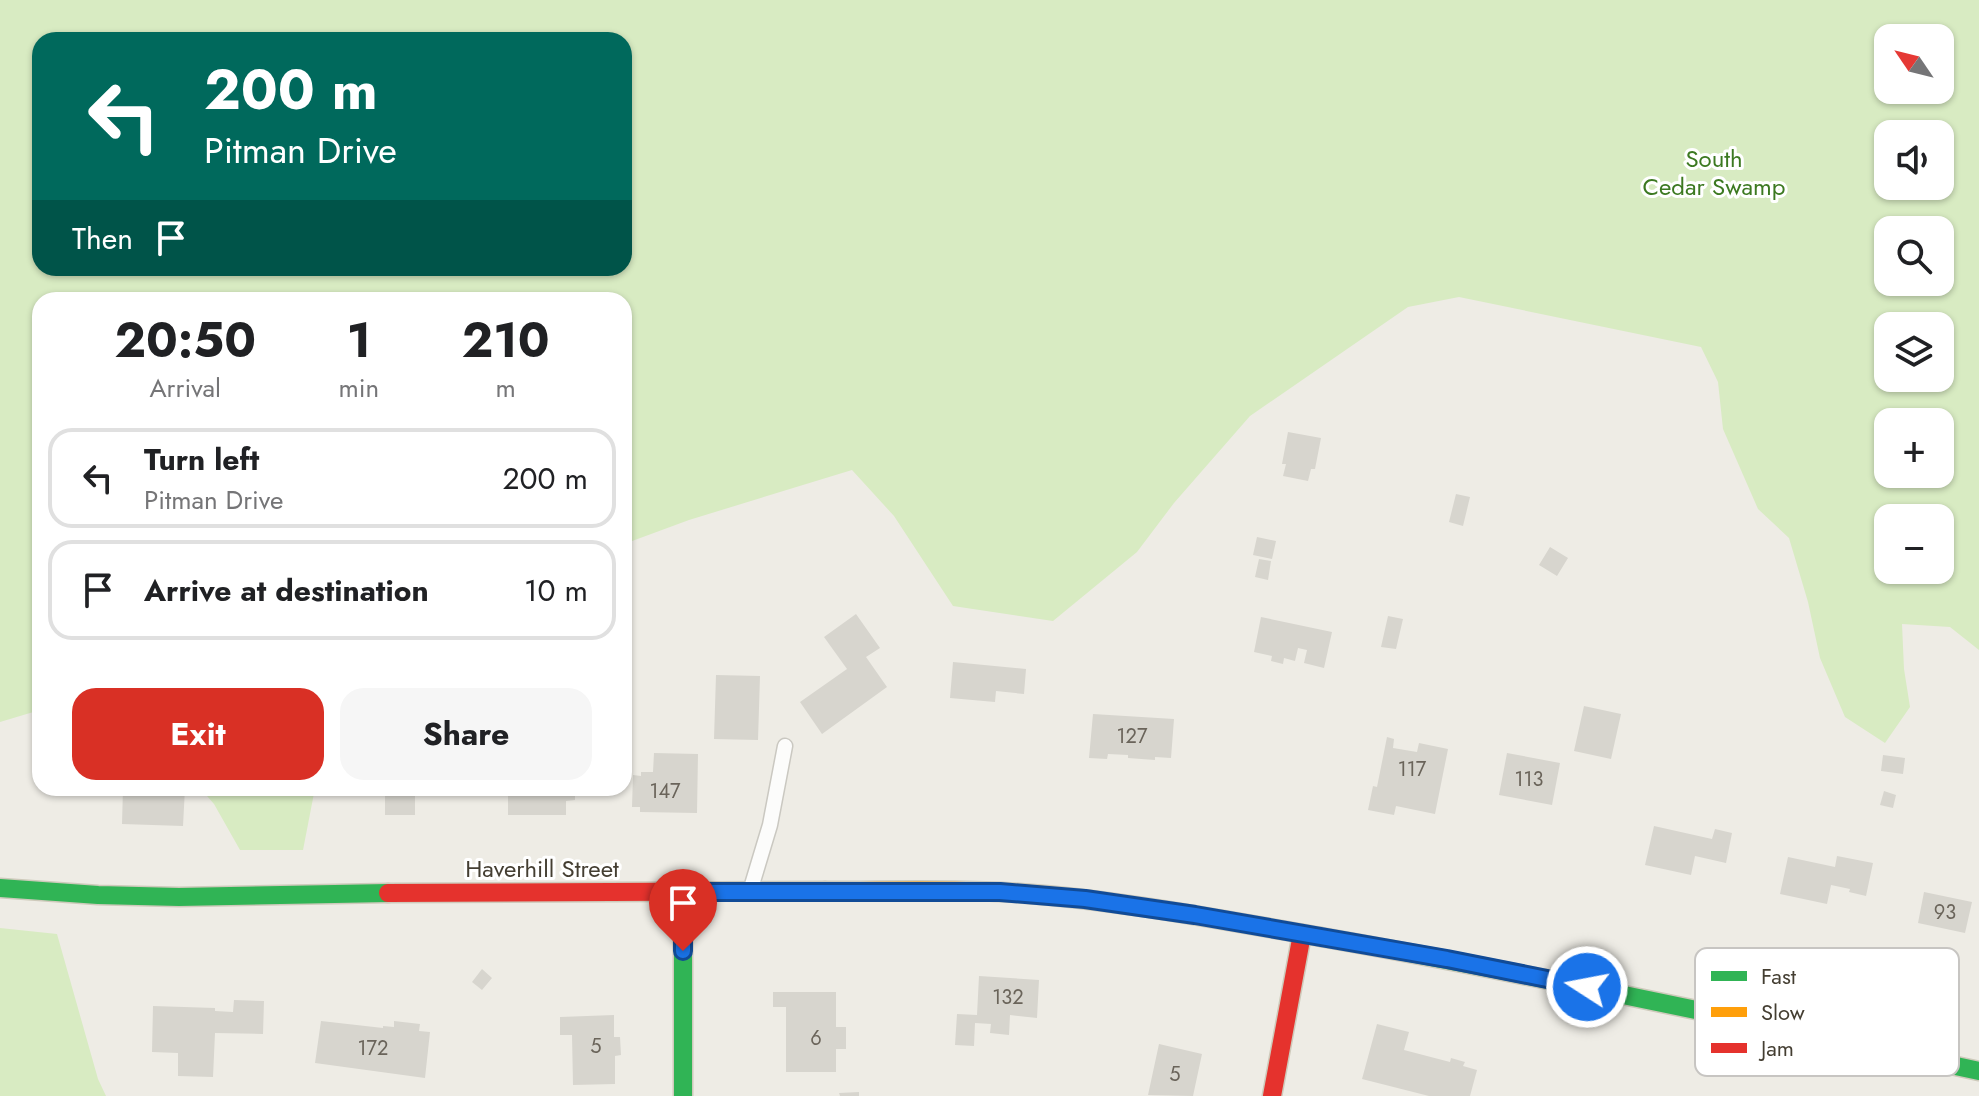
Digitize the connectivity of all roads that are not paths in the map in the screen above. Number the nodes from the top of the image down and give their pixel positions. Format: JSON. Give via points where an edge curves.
{"nodes":[{"id":1,"x":785,"y":746,"type":"dead end"},
{"id":2,"x":0,"y":888,"type":"edge"},
{"id":3,"x":683,"y":892,"type":"junction"},
{"id":4,"x":749,"y":892,"type":"junction"},
{"id":5,"x":1302,"y":934,"type":"junction"},
{"id":6,"x":1695,"y":1009,"type":"edge"},
{"id":7,"x":1959,"y":1067,"type":"edge"},
{"id":8,"x":1979,"y":1071,"type":"edge"},
{"id":9,"x":683,"y":1096,"type":"edge"},
{"id":10,"x":1272,"y":1096,"type":"edge"}],
"edges":[{"from":1,"to":4,"type":"lane","via":[[770,825]]},
{"from":2,"to":3,"type":"street","name":"Haverhill Street","via":[[179,897]]},
{"from":3,"to":4,"type":"street","name":"Haverhill Street"},
{"from":3,"to":9,"type":"street"},
{"from":4,"to":5,"type":"street","name":"Haverhill Street","via":[[1000,892],[1085,899]]},
{"from":5,"to":6,"type":"street","name":"Haverhill Street"},
{"from":5,"to":10,"type":"street"},
{"from":7,"to":8,"type":"street","name":"Haverhill Street"}]}
